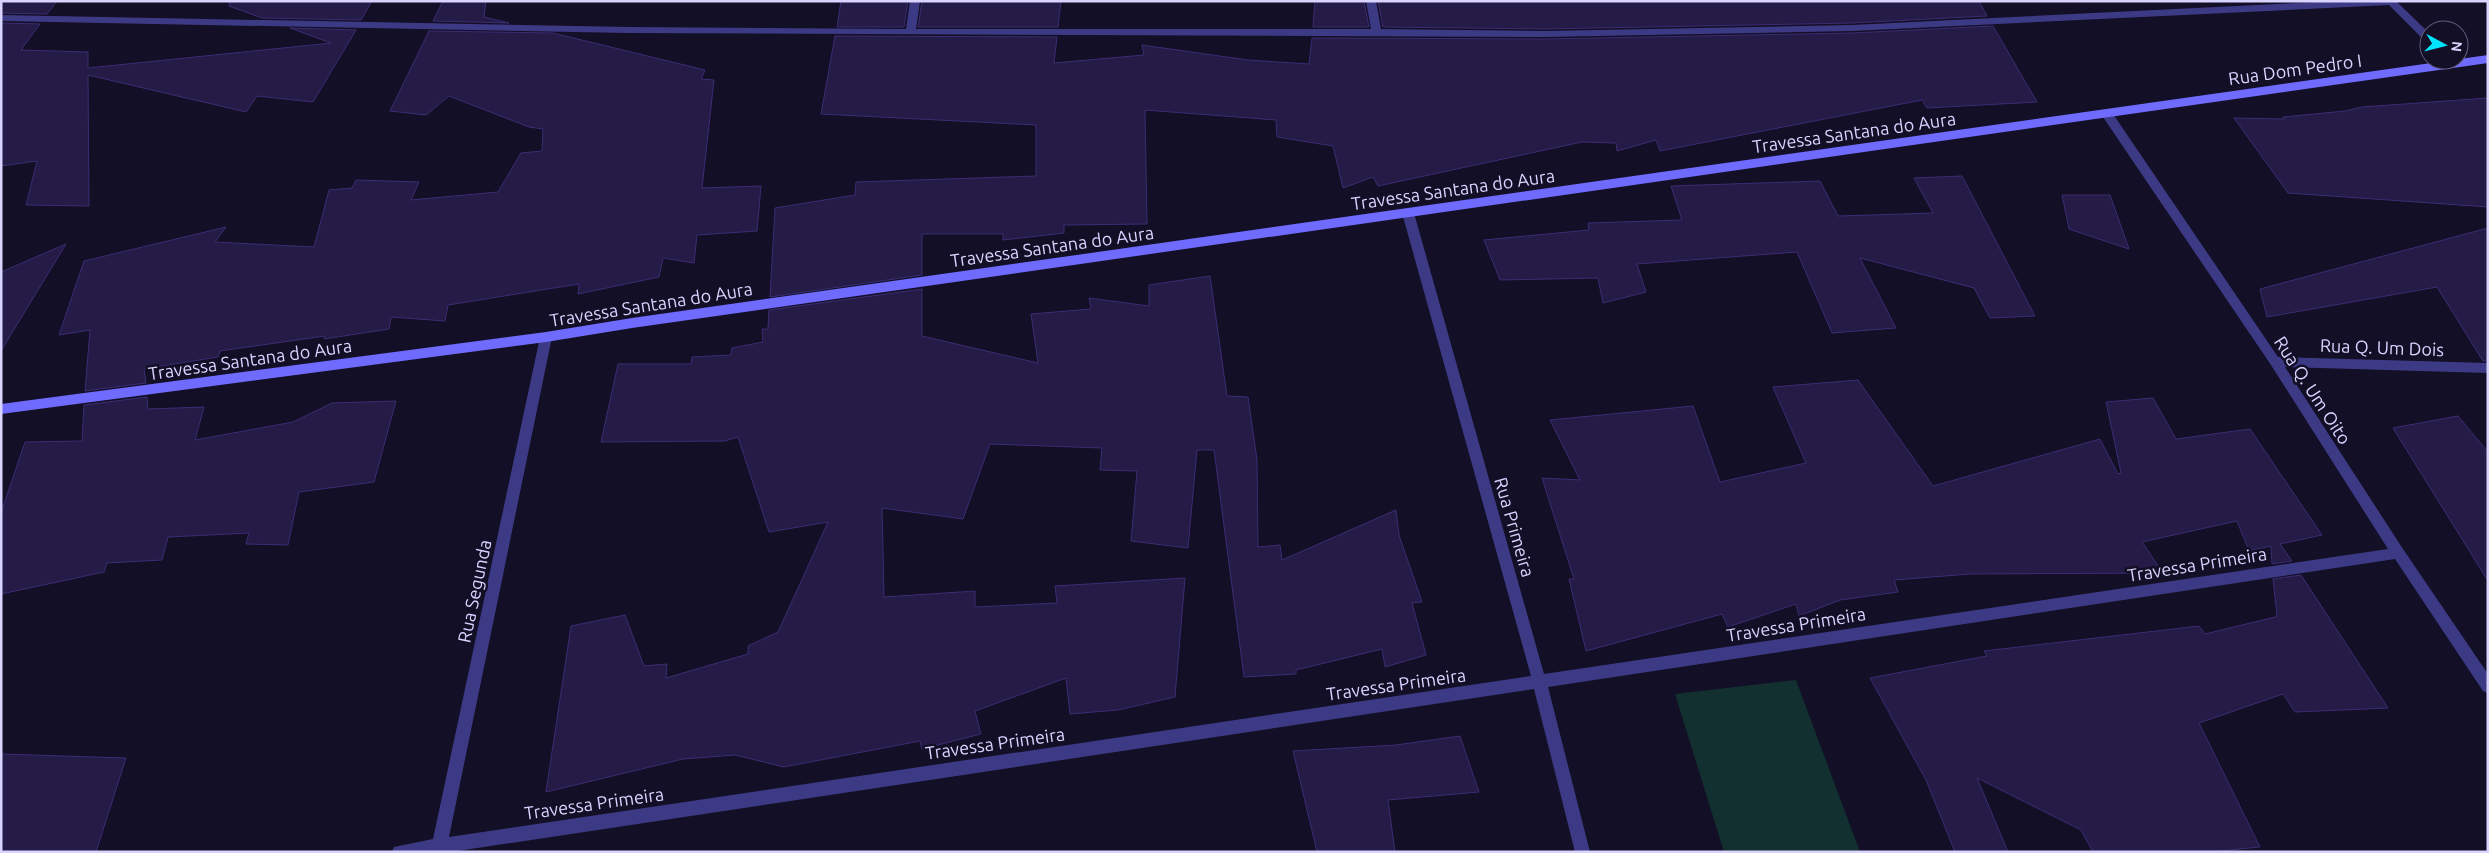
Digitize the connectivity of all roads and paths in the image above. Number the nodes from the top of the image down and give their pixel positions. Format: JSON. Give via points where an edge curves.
{"nodes":[{"id":1,"x":915,"y":1,"type":"edge"},
{"id":2,"x":1371,"y":1,"type":"edge"},
{"id":3,"x":2391,"y":1,"type":"edge"},
{"id":4,"x":1,"y":18,"type":"edge"},
{"id":5,"x":2419,"y":29,"type":"edge"},
{"id":6,"x":911,"y":32,"type":"junction"},
{"id":7,"x":1377,"y":32,"type":"junction"},
{"id":8,"x":2488,"y":59,"type":"edge"},
{"id":9,"x":2469,"y":61,"type":"edge"},
{"id":10,"x":2419,"y":67,"type":"edge"},
{"id":11,"x":2107,"y":114,"type":"junction"},
{"id":12,"x":1408,"y":213,"type":"junction"},
{"id":13,"x":546,"y":338,"type":"junction"},
{"id":14,"x":2275,"y":362,"type":"junction"},
{"id":15,"x":2488,"y":368,"type":"edge"},
{"id":16,"x":1,"y":409,"type":"edge"},
{"id":17,"x":2398,"y":553,"type":"junction"},
{"id":18,"x":1539,"y":681,"type":"junction"},
{"id":19,"x":2488,"y":686,"type":"edge"},
{"id":20,"x":439,"y":848,"type":"edge"},
{"id":21,"x":399,"y":852,"type":"edge"},
{"id":22,"x":1583,"y":852,"type":"edge"}],
"edges":[{"from":1,"to":6,"type":"street"},
{"from":2,"to":7,"type":"street"},
{"from":3,"to":5,"type":"street"},
{"from":3,"to":7,"type":"street","via":[[1852,28],[1545,34]]},
{"from":4,"to":6,"type":"street"},
{"from":6,"to":7,"type":"street"},
{"from":8,"to":9,"type":"street","name":"Rua Dom Pedro I"},
{"from":10,"to":11,"type":"street","name":"Rua Dom Pedro I"},
{"from":11,"to":12,"type":"street","name":"Travessa Santana do Aura"},
{"from":11,"to":14,"type":"street","name":"Rua Q. Um Oito"},
{"from":12,"to":13,"type":"street","name":"Travessa Santana do Aura","via":[[632,323]]},
{"from":12,"to":18,"type":"street","name":"Rua Primeira"},
{"from":13,"to":16,"type":"street","name":"Travessa Santana do Aura"},
{"from":13,"to":20,"type":"street","name":"Rua Segunda"},
{"from":14,"to":15,"type":"street","name":"Rua Q. Um Dois"},
{"from":14,"to":17,"type":"street","name":"Rua Q. Um Oito"},
{"from":17,"to":18,"type":"street","name":"Travessa Primeira"},
{"from":17,"to":19,"type":"street","name":"Rua Q. Um Oito"},
{"from":18,"to":20,"type":"street","name":"Travessa Primeira"},
{"from":18,"to":22,"type":"street","name":"Rua Primeira"},
{"from":20,"to":21,"type":"street","name":"Travessa Primeira"}]}
